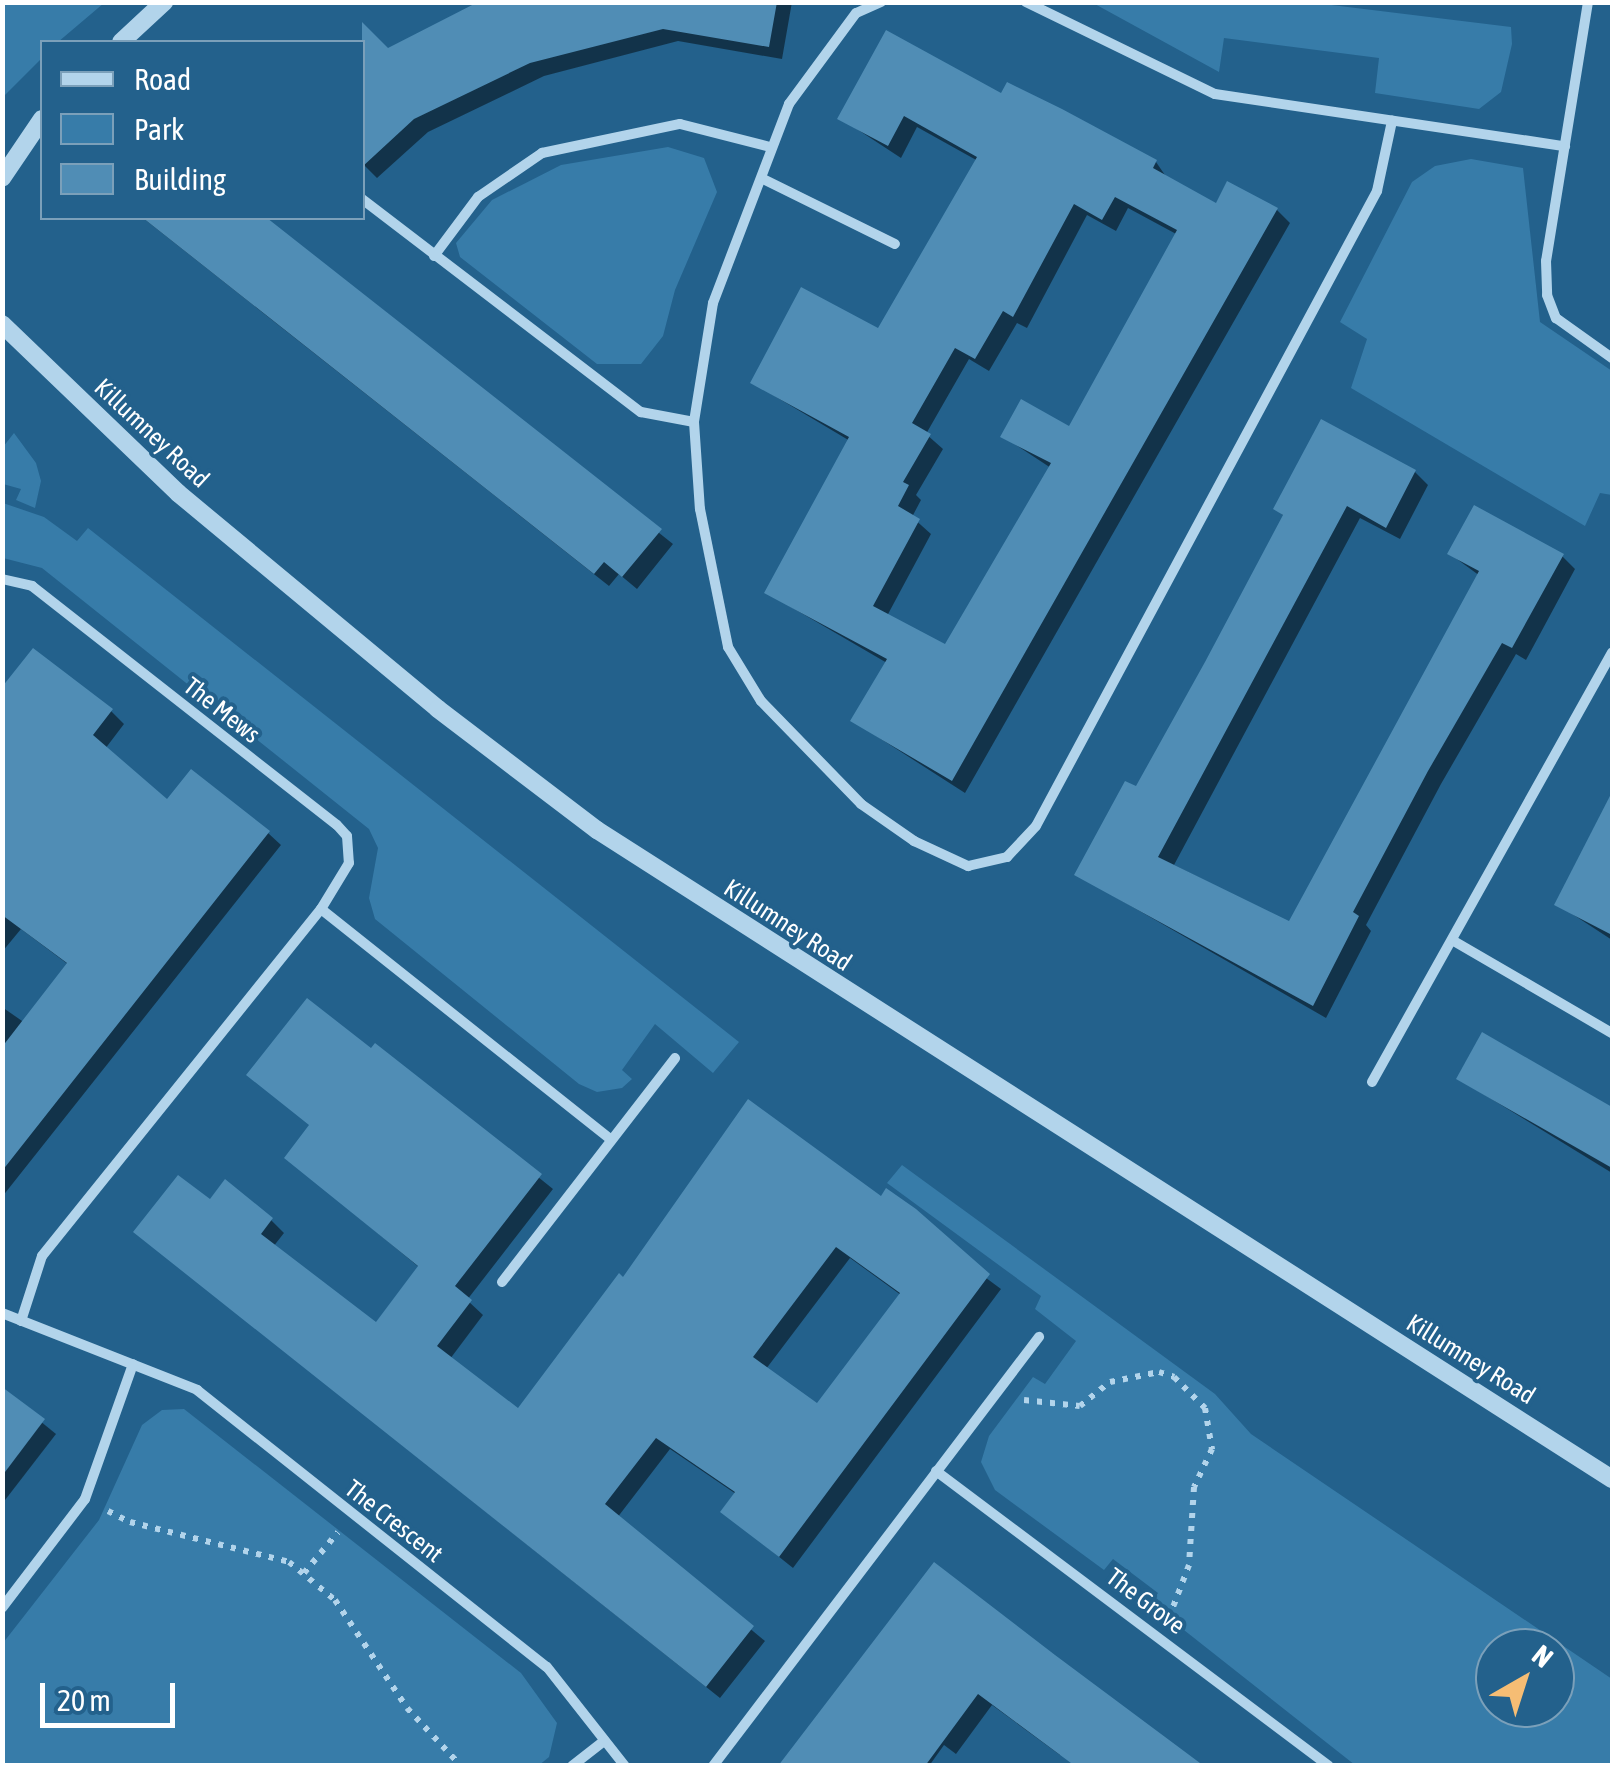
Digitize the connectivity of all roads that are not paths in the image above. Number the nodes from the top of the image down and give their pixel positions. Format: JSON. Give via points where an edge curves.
{"nodes":[{"id":1,"x":164,"y":2,"type":"edge"},
{"id":2,"x":881,"y":2,"type":"edge"},
{"id":3,"x":1026,"y":2,"type":"edge"},
{"id":4,"x":1588,"y":2,"type":"edge"},
{"id":5,"x":123,"y":40,"type":"edge"},
{"id":6,"x":1392,"y":121,"type":"junction"},
{"id":7,"x":40,"y":122,"type":"edge"},
{"id":8,"x":1565,"y":146,"type":"junction"},
{"id":9,"x":770,"y":147,"type":"junction"},
{"id":10,"x":2,"y":178,"type":"edge"},
{"id":11,"x":763,"y":178,"type":"junction"},
{"id":12,"x":365,"y":201,"type":"edge"},
{"id":13,"x":895,"y":244,"type":"dead end"},
{"id":14,"x":434,"y":256,"type":"junction"},
{"id":15,"x":2,"y":324,"type":"edge"},
{"id":16,"x":1612,"y":358,"type":"edge"},
{"id":17,"x":694,"y":422,"type":"junction"},
{"id":18,"x":2,"y":579,"type":"edge"},
{"id":19,"x":1612,"y":652,"type":"edge"},
{"id":20,"x":321,"y":908,"type":"junction"},
{"id":21,"x":1452,"y":940,"type":"junction"},
{"id":22,"x":1612,"y":1033,"type":"edge"},
{"id":23,"x":675,"y":1058,"type":"dead end"},
{"id":24,"x":1372,"y":1082,"type":"dead end"},
{"id":25,"x":611,"y":1140,"type":"junction"},
{"id":26,"x":502,"y":1282,"type":"dead end"},
{"id":27,"x":2,"y":1313,"type":"edge"},
{"id":28,"x":21,"y":1321,"type":"junction"},
{"id":29,"x":1039,"y":1337,"type":"dead end"},
{"id":30,"x":133,"y":1364,"type":"junction"},
{"id":31,"x":936,"y":1471,"type":"junction"},
{"id":32,"x":1612,"y":1479,"type":"edge"},
{"id":33,"x":2,"y":1608,"type":"edge"},
{"id":34,"x":604,"y":1741,"type":"junction"},
{"id":35,"x":572,"y":1766,"type":"edge"},
{"id":36,"x":624,"y":1766,"type":"edge"},
{"id":37,"x":713,"y":1766,"type":"edge"},
{"id":38,"x":1329,"y":1766,"type":"edge"}],
"edges":[{"from":1,"to":5,"type":"street"},
{"from":2,"to":9,"type":"street","via":[[856,13],[817,58]]},
{"from":3,"to":6,"type":"street","via":[[1215,94]]},
{"from":4,"to":8,"type":"street"},
{"from":6,"to":8,"type":"street"},
{"from":6,"to":17,"type":"street","via":[[1377,191],[1036,826],[1007,857],[968,866],[914,841],[861,804],[760,700],[728,646],[712,592]]},
{"from":7,"to":10,"type":"street"},
{"from":8,"to":16,"type":"street","via":[[1547,296],[1556,318]]},
{"from":9,"to":11,"type":"street"},
{"from":9,"to":14,"type":"street","via":[[680,124],[542,152],[478,196]]},
{"from":11,"to":13,"type":"street"},
{"from":11,"to":17,"type":"street","via":[[713,303]]},
{"from":12,"to":14,"type":"street"},
{"from":14,"to":17,"type":"street","via":[[641,412]]},
{"from":15,"to":32,"type":"street","name":"Killumney Road","via":[[178,494],[597,830]]},
{"from":18,"to":20,"type":"street","name":"The Mews","via":[[32,586],[347,836],[349,863]]},
{"from":19,"to":21,"type":"street"},
{"from":20,"to":25,"type":"street"},
{"from":20,"to":28,"type":"street","name":"The Mews","via":[[42,1256]]},
{"from":21,"to":22,"type":"street"},
{"from":21,"to":24,"type":"street"},
{"from":23,"to":25,"type":"street"},
{"from":25,"to":26,"type":"street"},
{"from":27,"to":28,"type":"street","name":"The Crescent"},
{"from":28,"to":30,"type":"street","name":"The Crescent"},
{"from":29,"to":31,"type":"street"},
{"from":30,"to":33,"type":"street","via":[[85,1499]]},
{"from":30,"to":34,"type":"street","name":"The Crescent","via":[[188,1383],[547,1667]]},
{"from":31,"to":37,"type":"street"},
{"from":31,"to":38,"type":"street","name":"The Grove"},
{"from":34,"to":35,"type":"street"},
{"from":34,"to":36,"type":"street","name":"The Crescent"}]}
